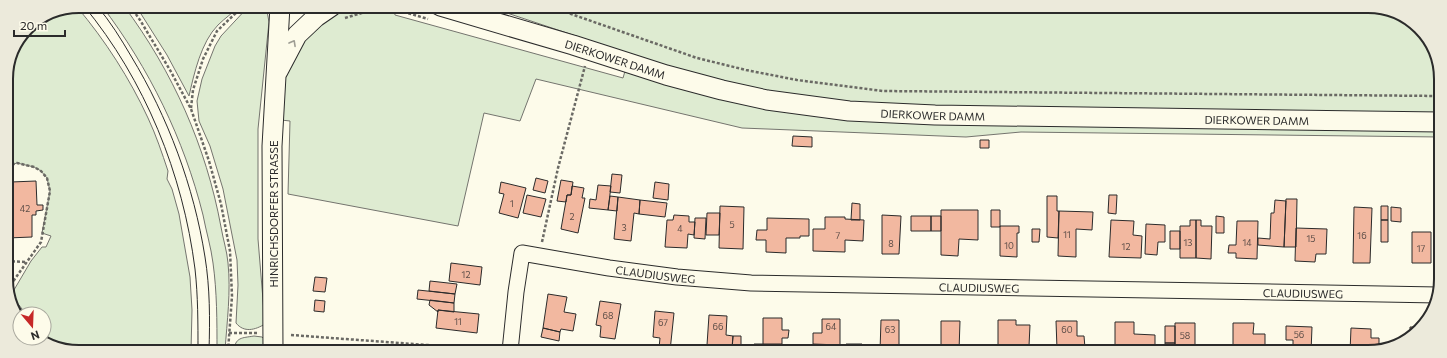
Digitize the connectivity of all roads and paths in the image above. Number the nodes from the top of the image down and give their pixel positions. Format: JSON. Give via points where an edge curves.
{"nodes":[{"id":1,"x":135,"y":13,"type":"edge"},
{"id":2,"x":234,"y":13,"type":"edge"},
{"id":3,"x":280,"y":13,"type":"edge"},
{"id":4,"x":322,"y":13,"type":"edge"},
{"id":5,"x":464,"y":13,"type":"edge"},
{"id":6,"x":571,"y":13,"type":"edge"},
{"id":7,"x":586,"y":64,"type":"dead end"},
{"id":8,"x":275,"y":77,"type":"junction"},
{"id":9,"x":1434,"y":96,"type":"edge"},
{"id":10,"x":191,"y":109,"type":"junction"},
{"id":11,"x":1434,"y":122,"type":"edge"},
{"id":12,"x":13,"y":164,"type":"edge"},
{"id":13,"x":539,"y":256,"type":"junction"},
{"id":14,"x":13,"y":261,"type":"edge"},
{"id":15,"x":26,"y":262,"type":"junction"},
{"id":16,"x":13,"y":281,"type":"edge"},
{"id":17,"x":1432,"y":295,"type":"edge"},
{"id":18,"x":229,"y":333,"type":"junction"},
{"id":19,"x":263,"y":333,"type":"dead end"},
{"id":20,"x":286,"y":334,"type":"dead end"},
{"id":21,"x":228,"y":345,"type":"edge"},
{"id":22,"x":273,"y":345,"type":"edge"},
{"id":23,"x":428,"y":345,"type":"edge"},
{"id":24,"x":506,"y":345,"type":"edge"}],
"edges":[{"from":1,"to":10,"type":"path"},
{"from":2,"to":10,"type":"path","via":[[217,31],[203,59],[193,90]]},
{"from":3,"to":8,"type":"street","name":"HINRICHSDORFER STRASSE"},
{"from":8,"to":4,"type":"street","name":"HINRICHSDORFER STRASSE","one_way":true,"via":[[297,35]]},
{"from":5,"to":11,"type":"street","name":"DIERKOWER DAMM","via":[[722,90],[767,100],[849,111],[936,115]]},
{"from":6,"to":9,"type":"path","via":[[697,58],[797,80],[883,91]]},
{"from":7,"to":13,"type":"path","via":[[558,168]]},
{"from":8,"to":22,"type":"street","name":"HINRICHSDORFER STRASSE","via":[[272,146]]},
{"from":10,"to":18,"type":"path","via":[[221,204],[230,252],[232,296]]},
{"from":12,"to":15,"type":"path","via":[[34,166],[47,178],[50,191],[41,242]]},
{"from":13,"to":17,"type":"street","name":"CLAUDIUSWEG","via":[[678,277],[751,283]]},
{"from":13,"to":24,"type":"street","name":"CLAUDIUSWEG","via":[[522,253]]},
{"from":14,"to":15,"type":"path"},
{"from":15,"to":16,"type":"path"},
{"from":18,"to":19,"type":"path"},
{"from":18,"to":21,"type":"path"},
{"from":20,"to":23,"type":"path"}]}
